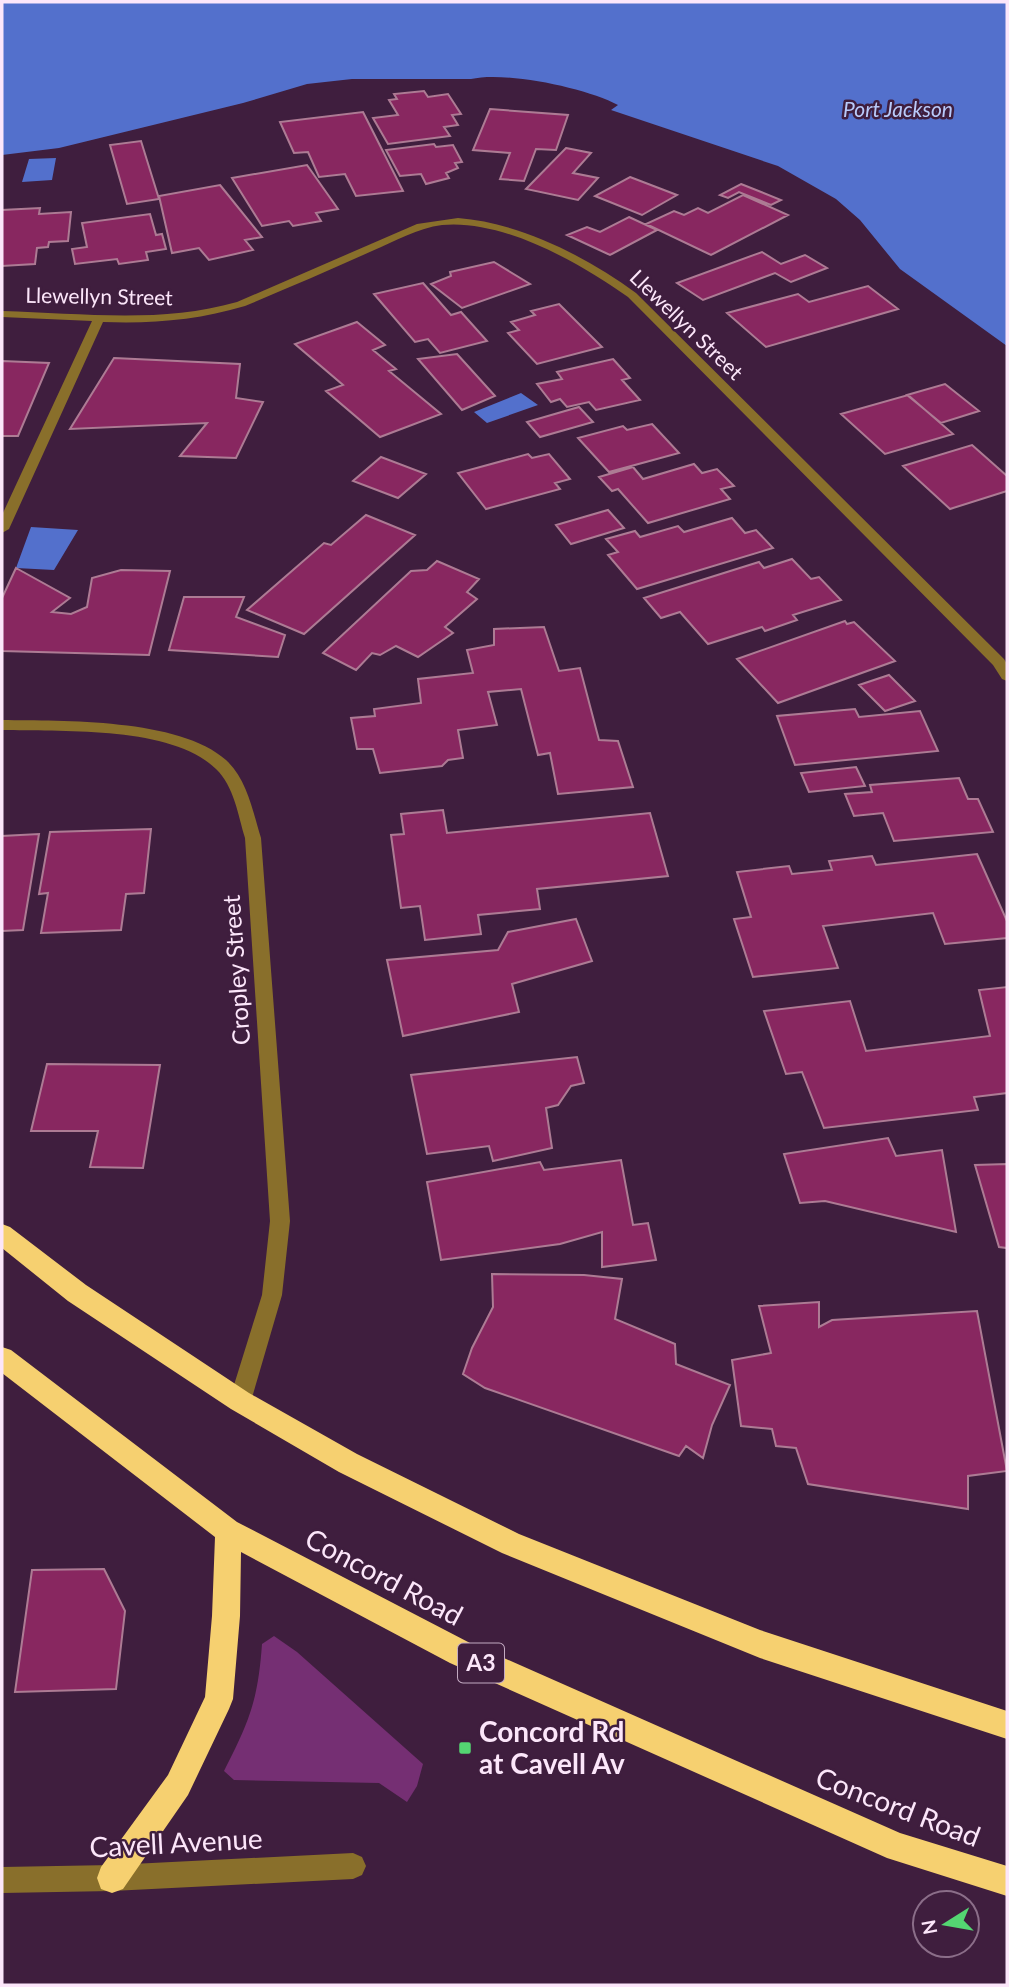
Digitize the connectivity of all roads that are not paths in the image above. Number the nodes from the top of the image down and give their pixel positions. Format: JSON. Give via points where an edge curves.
{"nodes":[{"id":1,"x":2,"y":314,"type":"edge"},
{"id":2,"x":99,"y":318,"type":"junction"},
{"id":3,"x":2,"y":529,"type":"edge"},
{"id":4,"x":1007,"y":676,"type":"edge"},
{"id":5,"x":2,"y":724,"type":"edge"},
{"id":6,"x":2,"y":1234,"type":"edge"},
{"id":7,"x":2,"y":1358,"type":"edge"},
{"id":8,"x":240,"y":1401,"type":"junction"},
{"id":9,"x":228,"y":1531,"type":"junction"},
{"id":10,"x":1007,"y":1725,"type":"edge"},
{"id":11,"x":353,"y":1866,"type":"dead end"},
{"id":12,"x":112,"y":1878,"type":"junction"},
{"id":13,"x":2,"y":1880,"type":"edge"},
{"id":14,"x":1007,"y":1881,"type":"edge"}],
"edges":[{"from":1,"to":2,"type":"street","name":"Llewellyn Street"},
{"from":2,"to":3,"type":"street"},
{"from":2,"to":4,"type":"street","name":"Llewellyn Street","via":[[146,320],[210,313],[437,222],[471,221],[509,229],[607,276],[632,295],[999,662]]},
{"from":5,"to":8,"type":"street","name":"Cropley Street","via":[[144,734],[188,744],[220,764],[240,795],[253,838],[279,1221],[272,1295]]},
{"from":6,"to":8,"type":"highway","via":[[77,1293]]},
{"from":7,"to":9,"type":"highway","name":"Concord Road","number":"A3"},
{"from":8,"to":10,"type":"highway","via":[[348,1463],[511,1544],[760,1644]]},
{"from":9,"to":12,"type":"highway","via":[[219,1699],[178,1785]]},
{"from":9,"to":14,"type":"highway","name":"Concord Road","number":"A3","via":[[472,1659],[898,1847]]},
{"from":11,"to":12,"type":"street","name":"Cavell Avenue"},
{"from":12,"to":13,"type":"street","name":"Cavell Avenue"}]}
